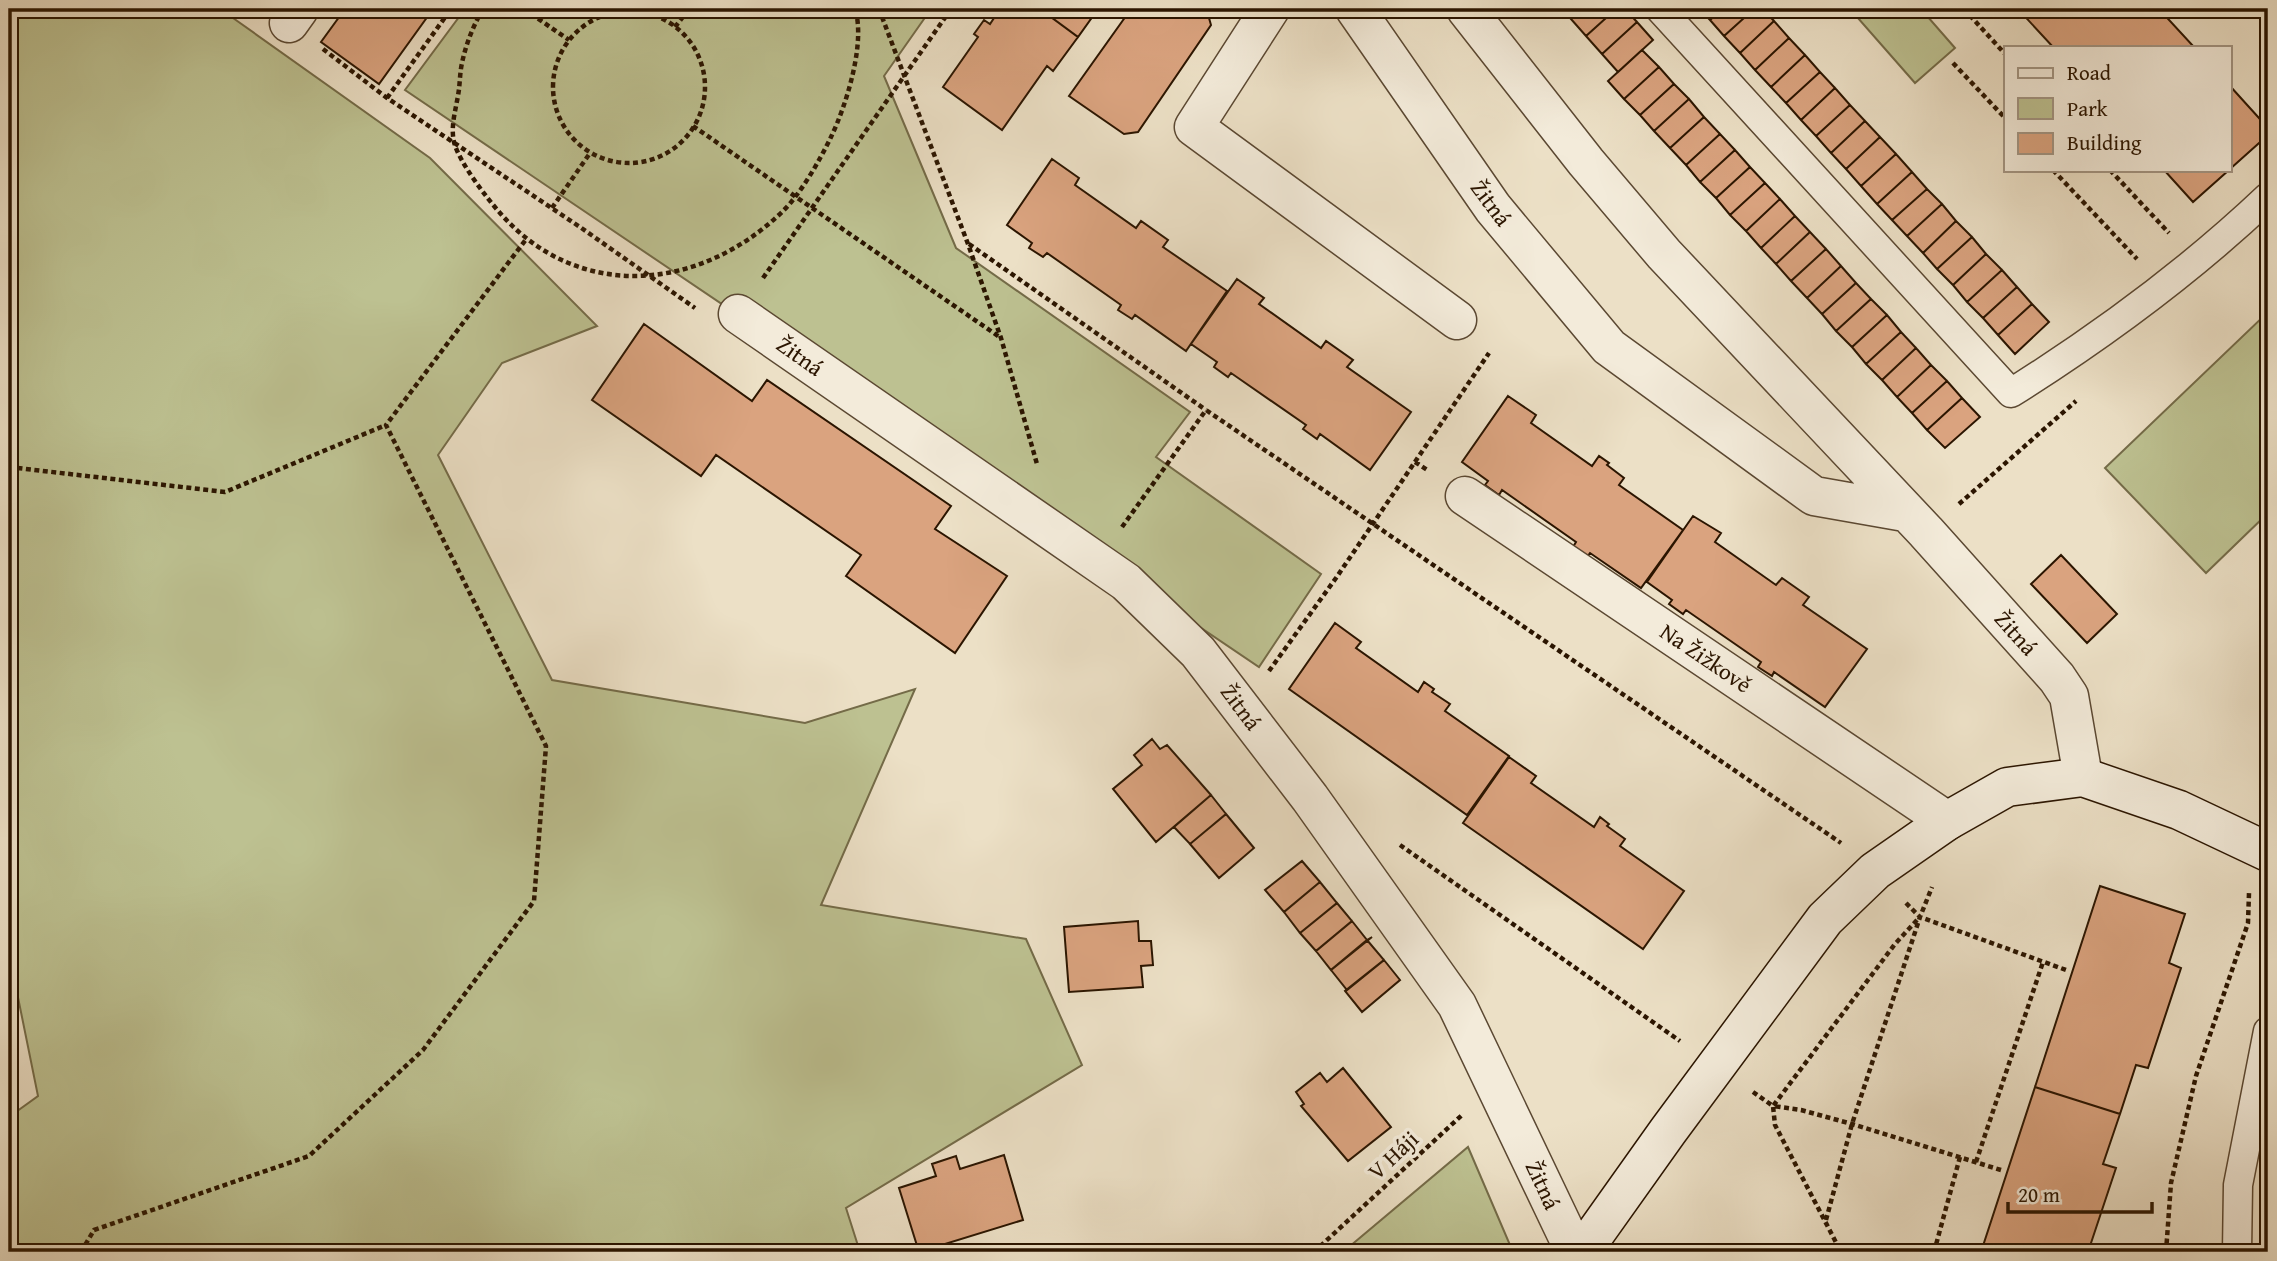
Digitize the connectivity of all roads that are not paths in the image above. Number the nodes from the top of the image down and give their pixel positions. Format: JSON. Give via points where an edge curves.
{"nodes":[{"id":1,"x":1270,"y":9,"type":"edge"},
{"id":2,"x":1355,"y":9,"type":"edge"},
{"id":3,"x":1466,"y":9,"type":"edge"},
{"id":4,"x":1660,"y":9,"type":"edge"},
{"id":5,"x":2268,"y":197,"type":"edge"},
{"id":6,"x":738,"y":314,"type":"road end"},
{"id":7,"x":1457,"y":320,"type":"road end"},
{"id":8,"x":1465,"y":496,"type":"dead end"},
{"id":9,"x":1916,"y":522,"type":"junction"},
{"id":10,"x":2083,"y":777,"type":"junction"},
{"id":11,"x":1947,"y":821,"type":"junction"},
{"id":12,"x":2268,"y":852,"type":"edge"},
{"id":13,"x":2268,"y":1031,"type":"edge"},
{"id":14,"x":1574,"y":1252,"type":"edge"},
{"id":15,"x":1582,"y":1252,"type":"edge"},
{"id":16,"x":2237,"y":1252,"type":"edge"}],
"edges":[{"from":1,"to":7,"type":"street","via":[[1194,127]]},
{"from":2,"to":9,"type":"street","name":"Žitná","via":[[1493,208],[1609,347],[1814,496]]},
{"from":3,"to":9,"type":"street","name":"Žitná","via":[[1664,254]]},
{"from":4,"to":5,"type":"lane","via":[[2011,393],[2076,352],[2229,234]]},
{"from":6,"to":14,"type":"street","name":"Žitná","via":[[1126,582],[1198,652],[1310,798],[1457,1005]]},
{"from":8,"to":11,"type":"street","name":"Na Žižkově"},
{"from":9,"to":10,"type":"street","name":"Žitná","via":[[2069,696]]},
{"from":10,"to":11,"type":"street","via":[[2007,787]]},
{"from":10,"to":12,"type":"street","via":[[2179,810]]},
{"from":11,"to":15,"type":"street","via":[[1875,871],[1825,919]]},
{"from":13,"to":16,"type":"lane","via":[[2238,1185]]}]}
